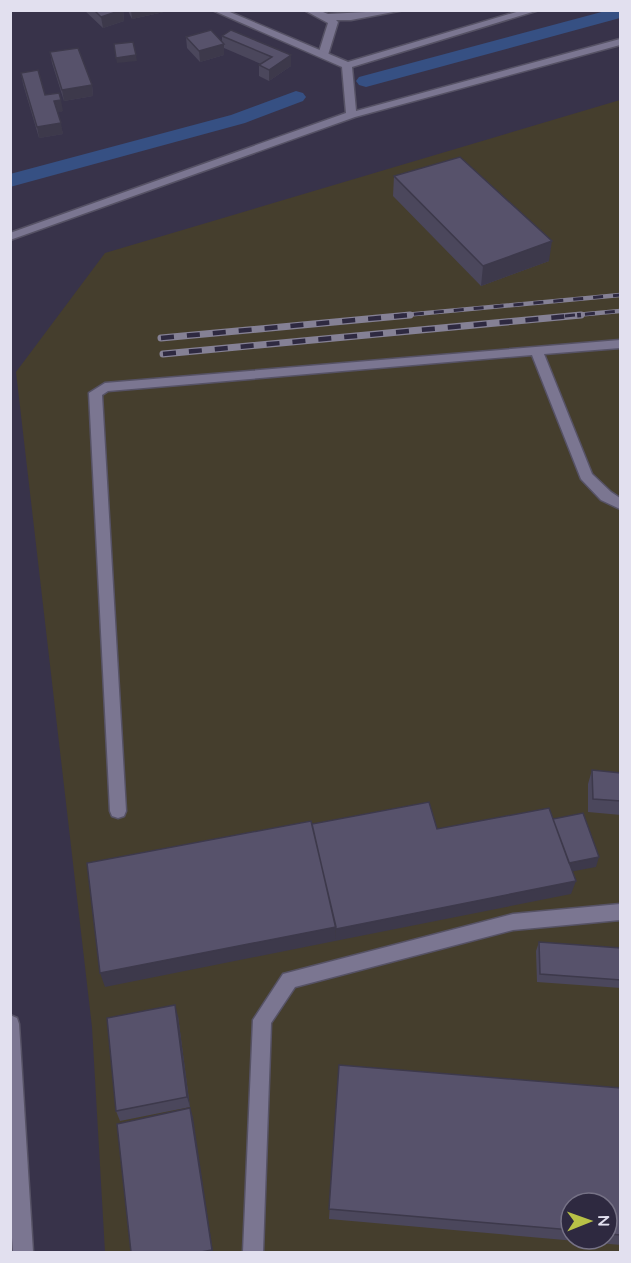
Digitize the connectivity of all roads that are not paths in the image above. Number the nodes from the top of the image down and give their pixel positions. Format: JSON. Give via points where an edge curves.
{"nodes":[{"id":1,"x":216,"y":10,"type":"edge"},
{"id":2,"x":308,"y":10,"type":"edge"},
{"id":3,"x":400,"y":10,"type":"edge"},
{"id":4,"x":535,"y":10,"type":"edge"},
{"id":5,"x":327,"y":17,"type":"junction"},
{"id":6,"x":621,"y":42,"type":"edge"},
{"id":7,"x":323,"y":55,"type":"junction"},
{"id":8,"x":347,"y":65,"type":"junction"},
{"id":9,"x":351,"y":115,"type":"junction"},
{"id":10,"x":10,"y":237,"type":"edge"},
{"id":11,"x":621,"y":344,"type":"edge"},
{"id":12,"x":537,"y":352,"type":"junction"},
{"id":13,"x":621,"y":504,"type":"edge"},
{"id":14,"x":118,"y":811,"type":"dead end"},
{"id":15,"x":621,"y":912,"type":"edge"},
{"id":16,"x":10,"y":1024,"type":"edge"},
{"id":17,"x":23,"y":1252,"type":"edge"},
{"id":18,"x":253,"y":1252,"type":"edge"}],
"edges":[{"from":1,"to":7,"type":"street"},
{"from":2,"to":5,"type":"street"},
{"from":3,"to":5,"type":"street"},
{"from":4,"to":8,"type":"street"},
{"from":5,"to":7,"type":"street","via":[[333,22]]},
{"from":6,"to":9,"type":"street"},
{"from":7,"to":8,"type":"street"},
{"from":8,"to":9,"type":"street"},
{"from":9,"to":10,"type":"street"},
{"from":11,"to":12,"type":"street"},
{"from":12,"to":13,"type":"street","via":[[586,477]]},
{"from":12,"to":14,"type":"street","via":[[105,387],[94,393]]},
{"from":15,"to":18,"type":"street","via":[[513,922],[289,980],[262,1020]]},
{"from":16,"to":17,"type":"street"}]}
